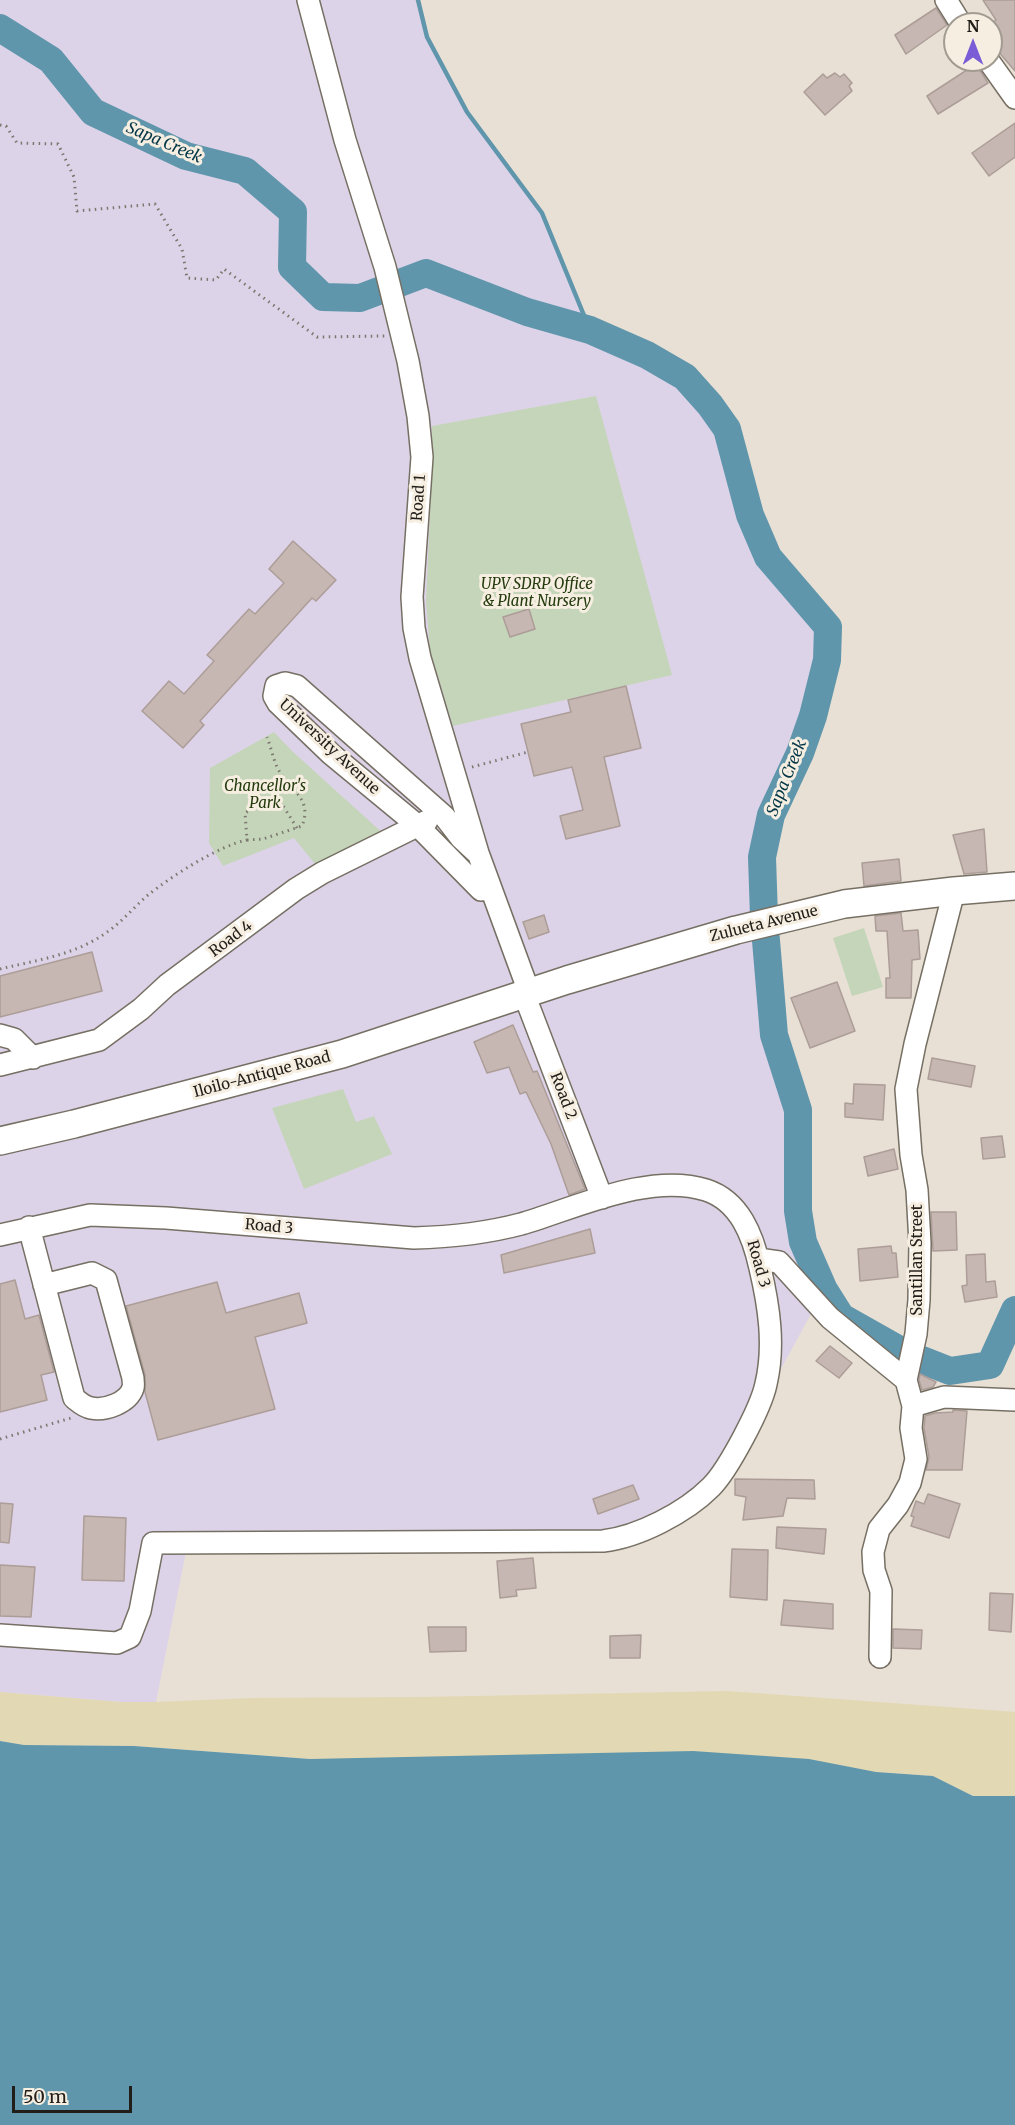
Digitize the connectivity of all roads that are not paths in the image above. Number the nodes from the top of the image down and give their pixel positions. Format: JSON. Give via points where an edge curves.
{"nodes":[{"id":1,"x":308,"y":0,"type":"edge"},
{"id":2,"x":1000,"y":72,"type":"edge"},
{"id":3,"x":1011,"y":84,"type":"edge"},
{"id":4,"x":455,"y":813,"type":"junction"},
{"id":5,"x":417,"y":825,"type":"junction"},
{"id":6,"x":470,"y":846,"type":"junction"},
{"id":7,"x":1015,"y":886,"type":"edge"},
{"id":8,"x":481,"y":890,"type":"junction"},
{"id":9,"x":954,"y":891,"type":"junction"},
{"id":10,"x":524,"y":994,"type":"junction"},
{"id":11,"x":0,"y":1035,"type":"edge"},
{"id":12,"x":33,"y":1058,"type":"junction"},
{"id":13,"x":0,"y":1065,"type":"edge"},
{"id":14,"x":0,"y":1141,"type":"edge"},
{"id":15,"x":602,"y":1198,"type":"junction"},
{"id":16,"x":29,"y":1227,"type":"junction"},
{"id":17,"x":0,"y":1234,"type":"edge"},
{"id":18,"x":758,"y":1259,"type":"junction"},
{"id":19,"x":44,"y":1285,"type":"junction"},
{"id":20,"x":906,"y":1380,"type":"junction"},
{"id":21,"x":1015,"y":1400,"type":"edge"},
{"id":22,"x":913,"y":1406,"type":"junction"},
{"id":23,"x":0,"y":1635,"type":"edge"},
{"id":24,"x":880,"y":1657,"type":"dead end"}],
"edges":[{"from":1,"to":4,"type":"street","name":"Road 1","via":[[345,140],[385,267],[418,416],[422,458],[414,628],[452,772]]},
{"from":2,"to":3,"type":"street"},
{"from":4,"to":5,"type":"street","name":"Road 4"},
{"from":4,"to":5,"type":"street","name":"University Avenue","via":[[297,686],[276,686],[274,696],[278,703]]},
{"from":4,"to":6,"type":"street","name":"Road 1"},
{"from":5,"to":8,"type":"street","name":"University Avenue"},
{"from":5,"to":12,"type":"street","name":"Road 4","via":[[296,889],[99,1040]]},
{"from":6,"to":8,"type":"street","name":"Road 1"},
{"from":6,"to":10,"type":"street","name":"Road 1"},
{"from":7,"to":9,"type":"main road","name":"Zulueta Avenue"},
{"from":8,"to":10,"type":"street","name":"Road 1"},
{"from":9,"to":10,"type":"main road","name":"Zulueta Avenue","via":[[844,904],[736,930]]},
{"from":9,"to":20,"type":"street","name":"Santillan Street","via":[[906,1089],[920,1244],[916,1334]]},
{"from":10,"to":14,"type":"main road","name":"Iloilo-Antique Road","via":[[342,1054]]},
{"from":10,"to":15,"type":"street","name":"Road 2"},
{"from":11,"to":12,"type":"street","via":[[14,1039]]},
{"from":12,"to":13,"type":"street","name":"Road 4"},
{"from":15,"to":16,"type":"street","name":"Road 3","via":[[520,1224],[447,1237],[414,1238],[90,1215]]},
{"from":15,"to":18,"type":"street","name":"Road 3","via":[[649,1187],[707,1191],[735,1208]]},
{"from":16,"to":17,"type":"street","name":"Road 3"},
{"from":16,"to":19,"type":"street"},
{"from":18,"to":20,"type":"street","via":[[780,1262],[830,1318]]},
{"from":18,"to":23,"type":"street","name":"Road 3","via":[[771,1333],[764,1392],[741,1441],[712,1486],[655,1524],[603,1541],[153,1542],[140,1611],[130,1637],[117,1643]]},
{"from":19,"to":19,"type":"street","via":[[74,1398],[93,1408],[125,1400],[133,1388],[133,1378],[106,1280],[92,1273]]},
{"from":20,"to":22,"type":"street","name":"Santillan Street"},
{"from":21,"to":22,"type":"street","via":[[944,1397]]},
{"from":22,"to":24,"type":"street","name":"Santillan Street","via":[[916,1458],[910,1483],[879,1529],[873,1552],[881,1591]]}]}
